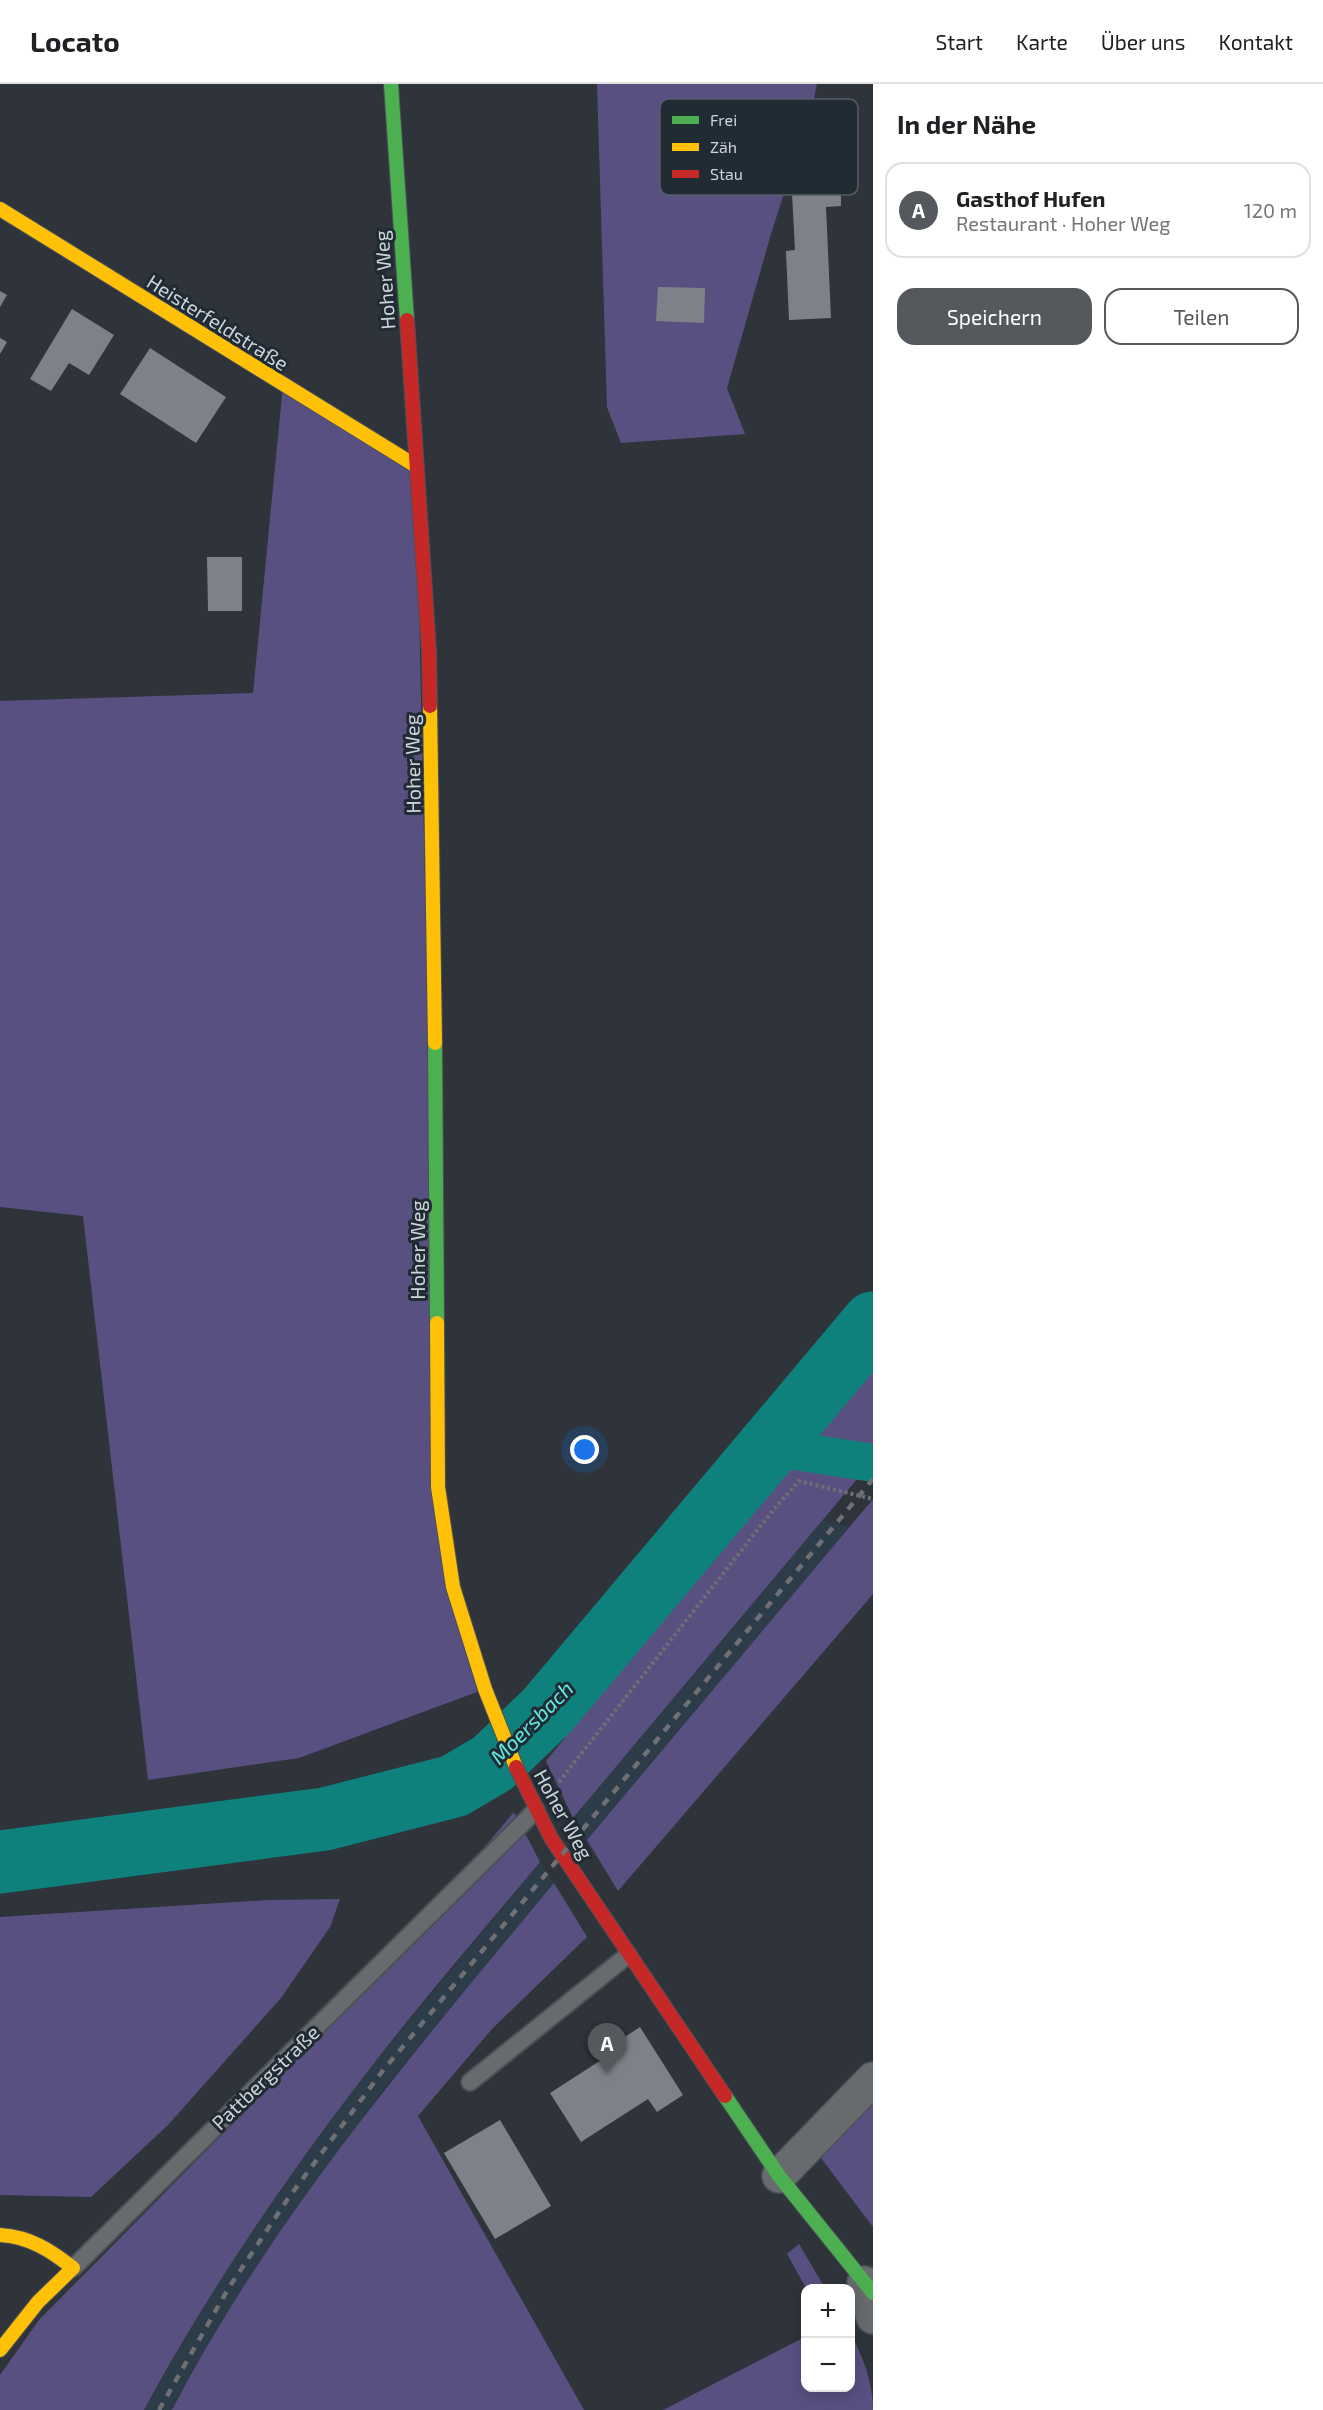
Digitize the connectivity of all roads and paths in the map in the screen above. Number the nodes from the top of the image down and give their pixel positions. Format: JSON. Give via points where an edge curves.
{"nodes":[{"id":1,"x":391,"y":84,"type":"edge"},
{"id":2,"x":0,"y":209,"type":"edge"},
{"id":3,"x":416,"y":466,"type":"junction"},
{"id":4,"x":873,"y":1499,"type":"edge"},
{"id":5,"x":536,"y":1810,"type":"junction"},
{"id":6,"x":628,"y":1954,"type":"junction"},
{"id":7,"x":873,"y":2079,"type":"edge"},
{"id":8,"x":470,"y":2082,"type":"dead end"},
{"id":9,"x":779,"y":2176,"type":"junction"},
{"id":10,"x":0,"y":2235,"type":"edge"},
{"id":11,"x":73,"y":2268,"type":"junction"},
{"id":12,"x":869,"y":2288,"type":"edge"},
{"id":13,"x":873,"y":2317,"type":"edge"},
{"id":14,"x":0,"y":2350,"type":"edge"}],
"edges":[{"from":1,"to":3,"type":"main road","name":"Hoher Weg"},
{"from":2,"to":3,"type":"main road","name":"Heisterfeldstraße"},
{"from":3,"to":5,"type":"main road","name":"Hoher Weg","via":[[429,663],[438,1486],[453,1587],[485,1689]]},
{"from":4,"to":5,"type":"path","via":[[799,1481]]},
{"from":5,"to":6,"type":"main road","name":"Hoher Weg"},
{"from":5,"to":11,"type":"lane","name":"Pattbergstraße"},
{"from":6,"to":8,"type":"lane"},
{"from":6,"to":9,"type":"main road","name":"Hoher Weg"},
{"from":7,"to":9,"type":"street"},
{"from":9,"to":12,"type":"main road","name":"Hoher Weg"},
{"from":10,"to":11,"type":"main road","via":[[33,2239]]},
{"from":11,"to":14,"type":"main road","name":"Pattbergstraße","via":[[38,2302]]},
{"from":12,"to":13,"type":"street"}]}
